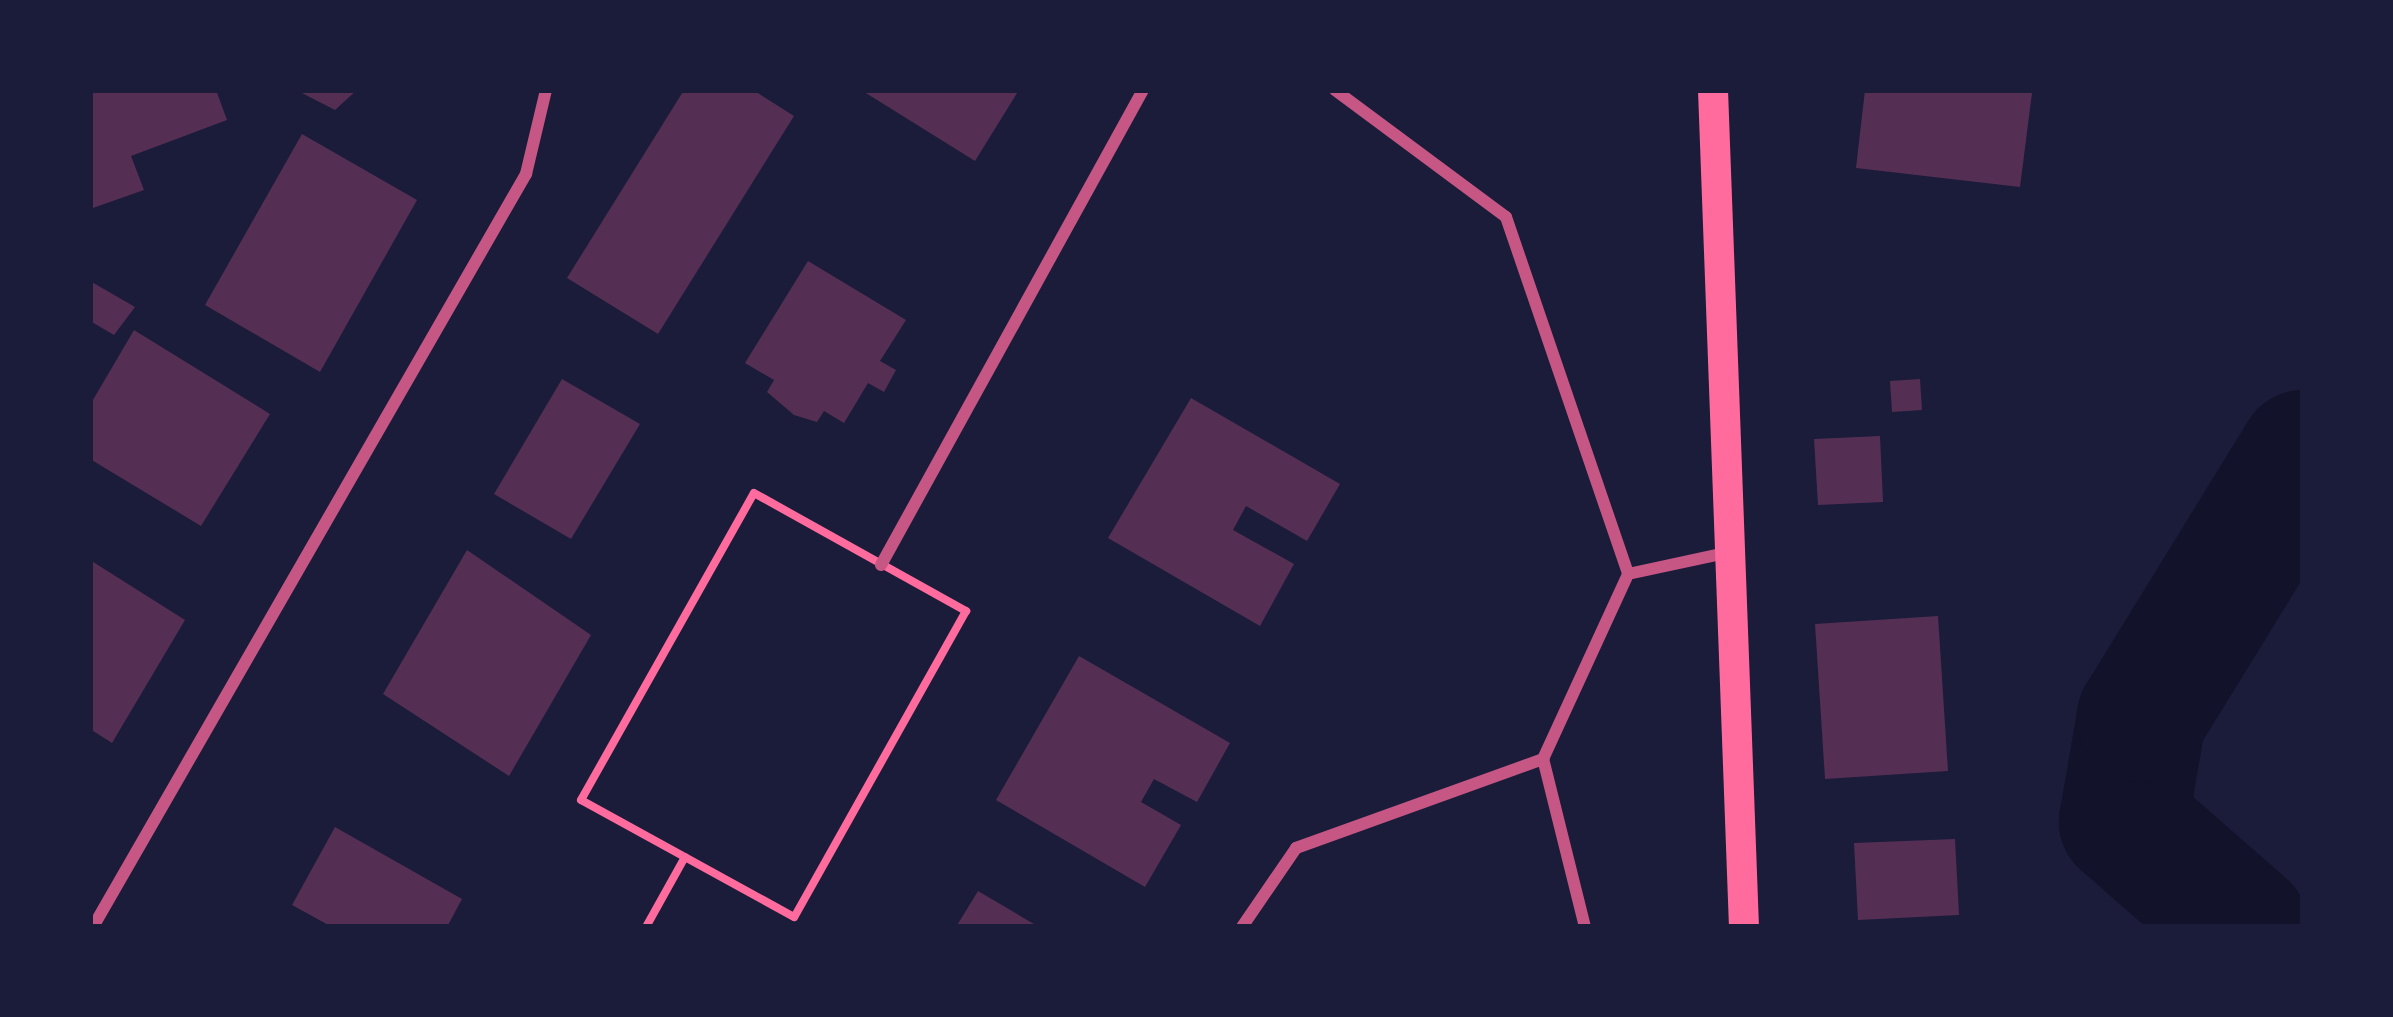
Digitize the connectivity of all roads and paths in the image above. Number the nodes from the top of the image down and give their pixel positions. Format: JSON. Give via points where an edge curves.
{"nodes":[{"id":1,"x":546,"y":90,"type":"edge"},
{"id":2,"x":1143,"y":90,"type":"edge"},
{"id":3,"x":1335,"y":90,"type":"edge"},
{"id":4,"x":1713,"y":90,"type":"edge"},
{"id":5,"x":1732,"y":552,"type":"junction"},
{"id":6,"x":881,"y":565,"type":"junction"},
{"id":7,"x":1628,"y":574,"type":"junction"},
{"id":8,"x":1543,"y":759,"type":"junction"},
{"id":9,"x":685,"y":857,"type":"junction"},
{"id":10,"x":92,"y":927,"type":"edge"},
{"id":11,"x":646,"y":927,"type":"edge"},
{"id":12,"x":1242,"y":927,"type":"edge"},
{"id":13,"x":1585,"y":927,"type":"edge"},
{"id":14,"x":1744,"y":927,"type":"edge"}],
"edges":[{"from":1,"to":10,"type":"street","via":[[526,174]]},
{"from":2,"to":6,"type":"street"},
{"from":3,"to":7,"type":"street","via":[[1506,217]]},
{"from":4,"to":5,"type":"main road"},
{"from":5,"to":7,"type":"street"},
{"from":5,"to":14,"type":"main road"},
{"from":6,"to":9,"type":"path","via":[[965,611],[794,917]]},
{"from":6,"to":9,"type":"path","via":[[754,493],[581,800]]},
{"from":7,"to":8,"type":"street"},
{"from":8,"to":12,"type":"street","via":[[1295,848]]},
{"from":8,"to":13,"type":"street"},
{"from":9,"to":11,"type":"path"}]}
